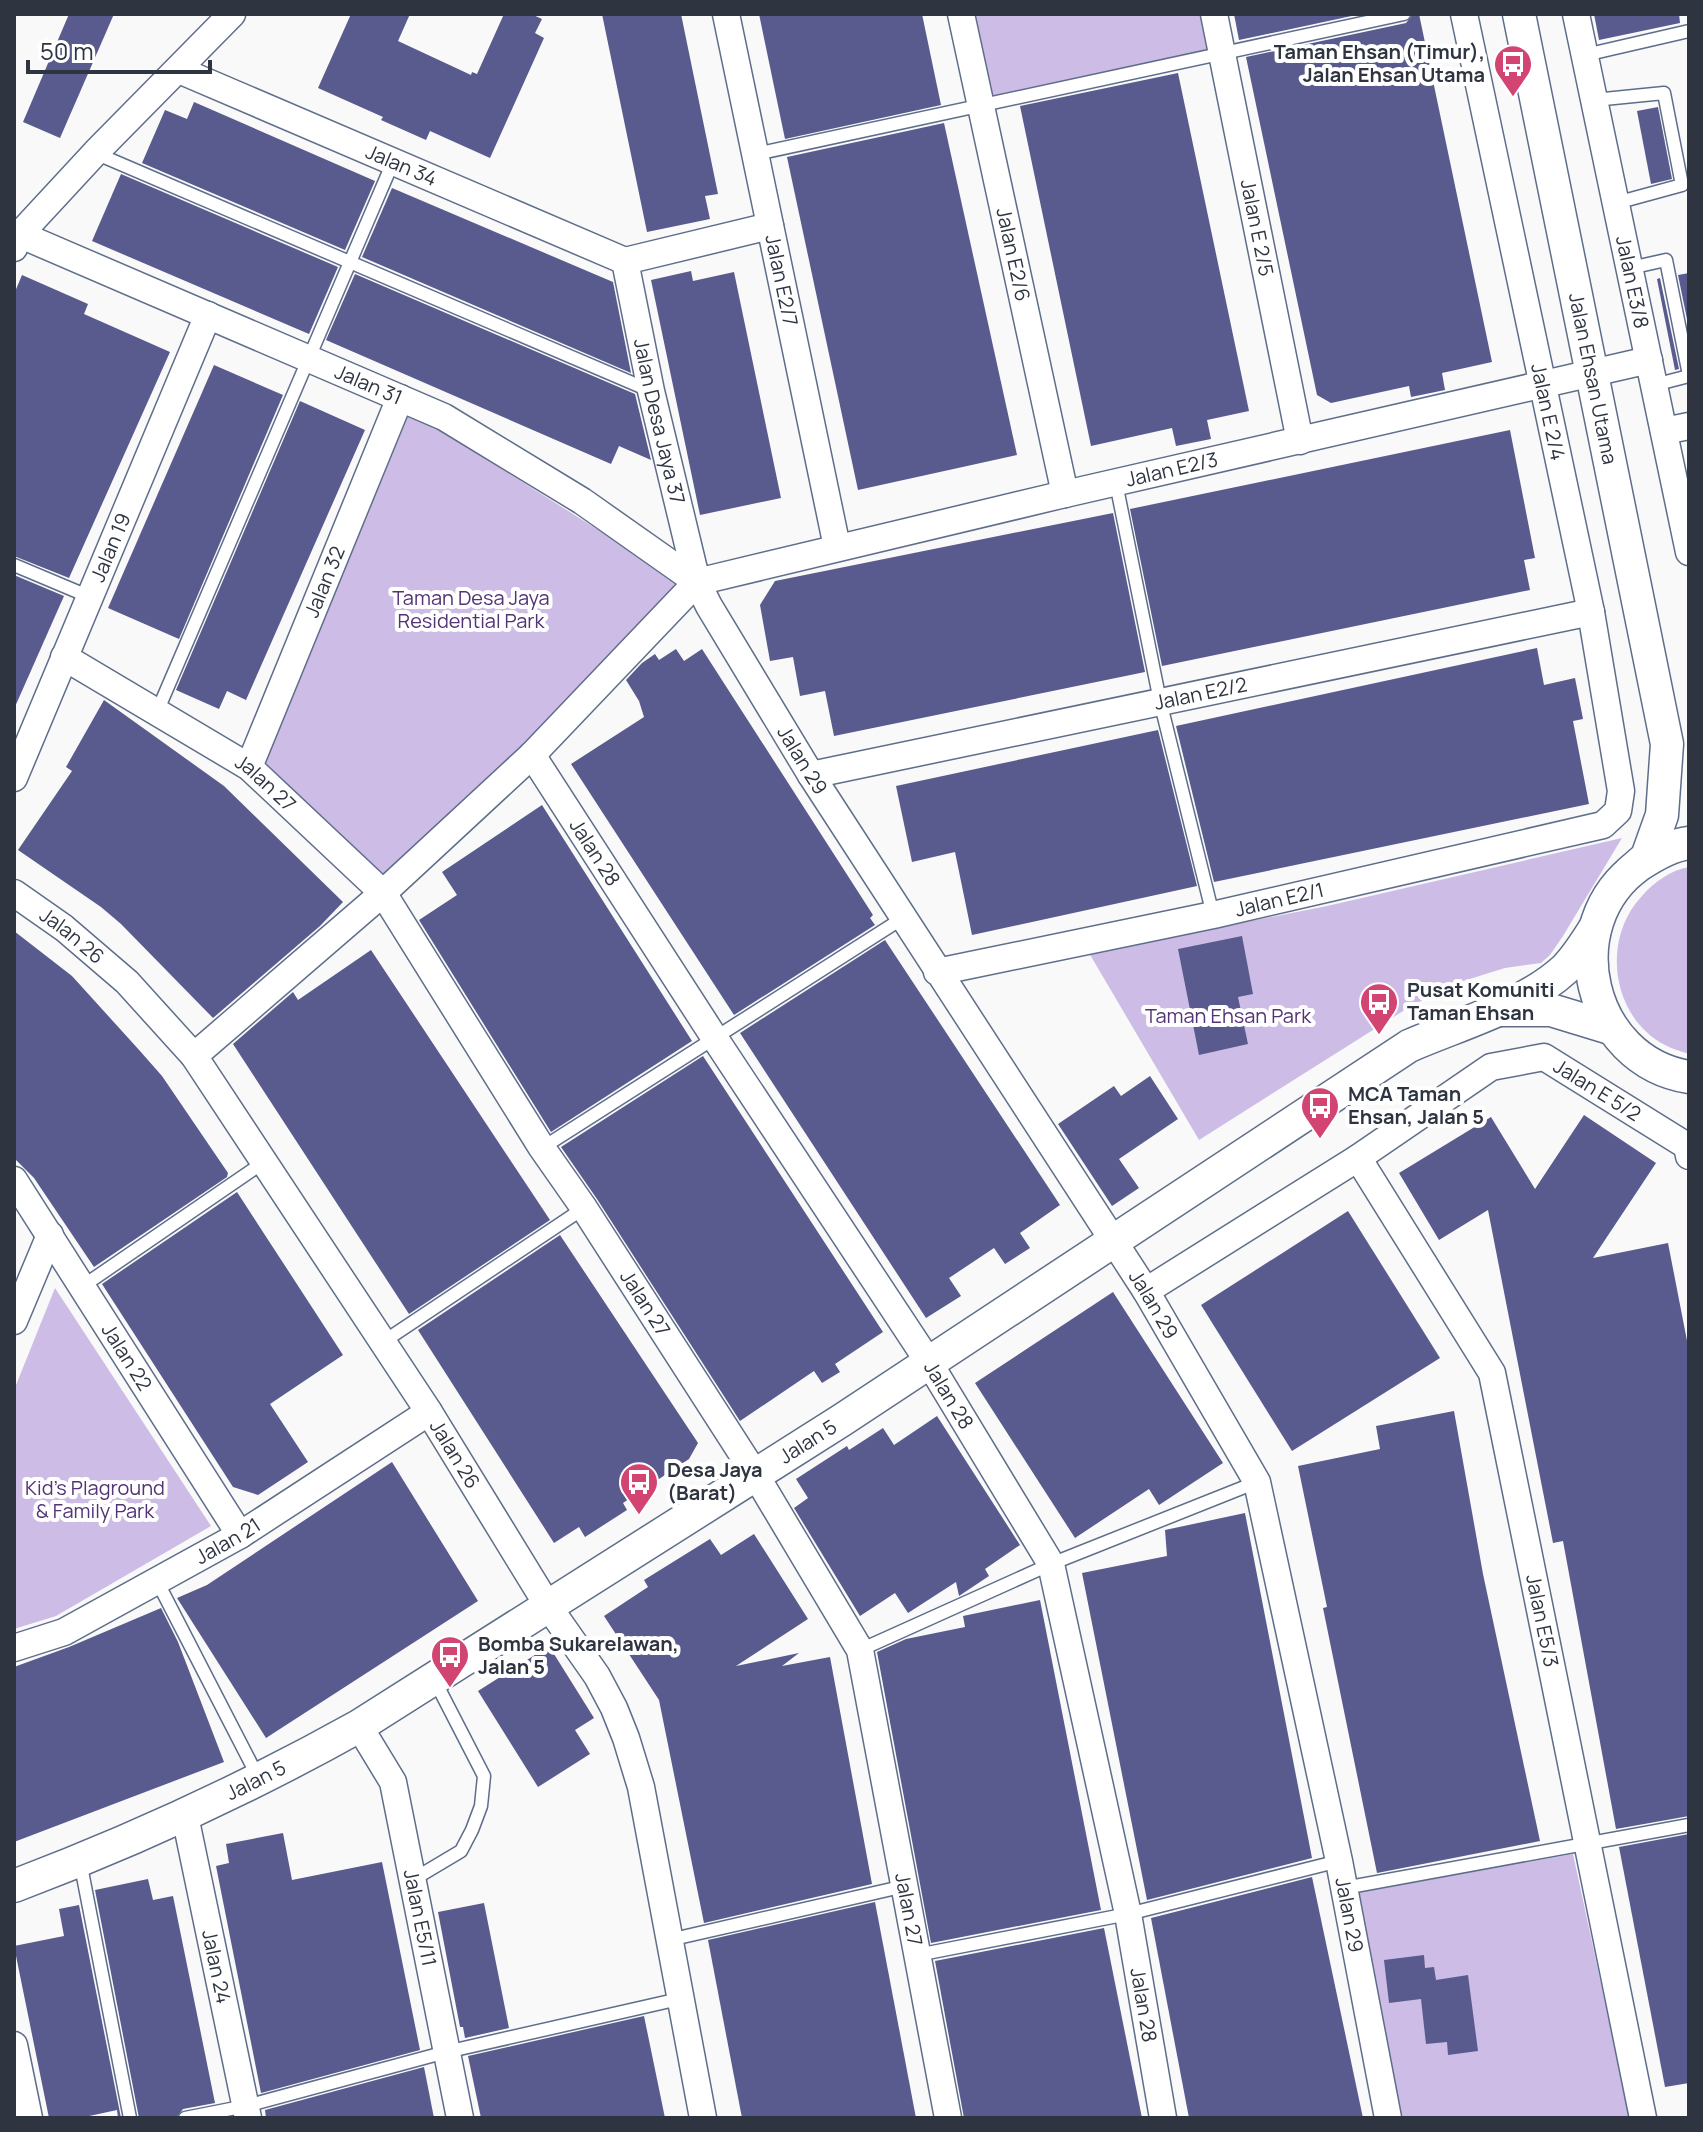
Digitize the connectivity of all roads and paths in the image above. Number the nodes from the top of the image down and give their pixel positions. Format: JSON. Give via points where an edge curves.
{"nodes":[{"id":1,"x":232,"y":14,"type":"edge"},
{"id":2,"x":726,"y":14,"type":"edge"},
{"id":3,"x":961,"y":14,"type":"edge"},
{"id":4,"x":1214,"y":14,"type":"edge"},
{"id":5,"x":1404,"y":14,"type":"edge"},
{"id":6,"x":1464,"y":14,"type":"edge"},
{"id":7,"x":1519,"y":14,"type":"edge"},
{"id":8,"x":1576,"y":14,"type":"edge"},
{"id":9,"x":1689,"y":31,"type":"edge"},
{"id":10,"x":1222,"y":53,"type":"junction"},
{"id":11,"x":1585,"y":55,"type":"junction"},
{"id":12,"x":179,"y":70,"type":"junction"},
{"id":13,"x":1594,"y":100,"type":"junction"},
{"id":14,"x":981,"y":104,"type":"junction"},
{"id":15,"x":95,"y":153,"type":"junction"},
{"id":16,"x":756,"y":154,"type":"junction"},
{"id":17,"x":393,"y":162,"type":"junction"},
{"id":18,"x":1616,"y":203,"type":"junction"},
{"id":19,"x":770,"y":226,"type":"junction"},
{"id":20,"x":16,"y":238,"type":"edge"},
{"id":21,"x":625,"y":261,"type":"junction"},
{"id":22,"x":350,"y":262,"type":"junction"},
{"id":23,"x":1630,"y":268,"type":"junction"},
{"id":24,"x":208,"y":315,"type":"junction"},
{"id":25,"x":308,"y":359,"type":"junction"},
{"id":26,"x":1652,"y":372,"type":"junction"},
{"id":27,"x":1592,"y":374,"type":"junction"},
{"id":28,"x":1689,"y":376,"type":"edge"},
{"id":29,"x":1542,"y":386,"type":"junction"},
{"id":30,"x":651,"y":391,"type":"junction"},
{"id":31,"x":400,"y":398,"type":"junction"},
{"id":32,"x":1676,"y":428,"type":"edge"},
{"id":33,"x":1300,"y":441,"type":"junction"},
{"id":34,"x":1116,"y":483,"type":"junction"},
{"id":35,"x":1065,"y":494,"type":"junction"},
{"id":36,"x":837,"y":547,"type":"junction"},
{"id":37,"x":1689,"y":552,"type":"edge"},
{"id":38,"x":14,"y":565,"type":"edge"},
{"id":39,"x":697,"y":582,"type":"junction"},
{"id":40,"x":90,"y":597,"type":"junction"},
{"id":41,"x":1591,"y":612,"type":"junction"},
{"id":42,"x":64,"y":657,"type":"junction"},
{"id":43,"x":1160,"y":701,"type":"junction"},
{"id":44,"x":157,"y":712,"type":"junction"},
{"id":45,"x":1667,"y":744,"type":"junction"},
{"id":46,"x":532,"y":755,"type":"junction"},
{"id":47,"x":249,"y":767,"type":"junction"},
{"id":48,"x":811,"y":775,"type":"junction"},
{"id":49,"x":14,"y":778,"type":"edge"},
{"id":50,"x":1689,"y":788,"type":"edge"},
{"id":51,"x":1618,"y":811,"type":"joint"},
{"id":52,"x":1689,"y":843,"type":"edge"},
{"id":53,"x":1630,"y":872,"type":"junction"},
{"id":54,"x":14,"y":893,"type":"edge"},
{"id":55,"x":383,"y":893,"type":"junction"},
{"id":56,"x":1213,"y":915,"type":"junction"},
{"id":57,"x":903,"y":918,"type":"junction"},
{"id":58,"x":1595,"y":928,"type":"junction"},
{"id":59,"x":937,"y":972,"type":"junction"},
{"id":60,"x":1498,"y":1010,"type":"junction"},
{"id":61,"x":1610,"y":1028,"type":"junction"},
{"id":62,"x":714,"y":1037,"type":"junction"},
{"id":63,"x":194,"y":1056,"type":"junction"},
{"id":64,"x":1685,"y":1079,"type":"edge"},
{"id":65,"x":542,"y":1148,"type":"junction"},
{"id":66,"x":1689,"y":1156,"type":"edge"},
{"id":67,"x":1358,"y":1158,"type":"junction"},
{"id":68,"x":264,"y":1162,"type":"junction"},
{"id":69,"x":14,"y":1180,"type":"edge"},
{"id":70,"x":584,"y":1208,"type":"junction"},
{"id":71,"x":50,"y":1235,"type":"junction"},
{"id":72,"x":1113,"y":1240,"type":"junction"},
{"id":73,"x":83,"y":1286,"type":"junction"},
{"id":74,"x":1146,"y":1291,"type":"junction"},
{"id":75,"x":14,"y":1321,"type":"edge"},
{"id":76,"x":383,"y":1342,"type":"junction"},
{"id":77,"x":928,"y":1361,"type":"junction"},
{"id":78,"x":429,"y":1412,"type":"junction"},
{"id":79,"x":755,"y":1474,"type":"junction"},
{"id":80,"x":1257,"y":1482,"type":"junction"},
{"id":81,"x":240,"y":1535,"type":"junction"},
{"id":82,"x":1051,"y":1564,"type":"junction"},
{"id":83,"x":157,"y":1581,"type":"junction"},
{"id":84,"x":548,"y":1606,"type":"junction"},
{"id":85,"x":14,"y":1648,"type":"edge"},
{"id":86,"x":860,"y":1650,"type":"junction"},
{"id":87,"x":434,"y":1679,"type":"junction"},
{"id":88,"x":359,"y":1726,"type":"junction"},
{"id":89,"x":259,"y":1780,"type":"junction"},
{"id":90,"x":185,"y":1816,"type":"junction"},
{"id":91,"x":1689,"y":1825,"type":"edge"},
{"id":92,"x":1588,"y":1842,"type":"junction"},
{"id":93,"x":80,"y":1861,"type":"junction"},
{"id":94,"x":1339,"y":1861,"type":"junction"},
{"id":95,"x":414,"y":1879,"type":"junction"},
{"id":96,"x":14,"y":1886,"type":"edge"},
{"id":97,"x":905,"y":1886,"type":"junction"},
{"id":98,"x":1344,"y":1888,"type":"junction"},
{"id":99,"x":1128,"y":1914,"type":"junction"},
{"id":100,"x":669,"y":1940,"type":"junction"},
{"id":101,"x":917,"y":1955,"type":"junction"},
{"id":102,"x":679,"y":1999,"type":"junction"},
{"id":103,"x":14,"y":2045,"type":"edge"},
{"id":104,"x":446,"y":2052,"type":"junction"},
{"id":105,"x":247,"y":2112,"type":"edge"},
{"id":106,"x":29,"y":2118,"type":"edge"},
{"id":107,"x":130,"y":2118,"type":"edge"},
{"id":108,"x":185,"y":2118,"type":"edge"},
{"id":109,"x":460,"y":2118,"type":"edge"},
{"id":110,"x":703,"y":2118,"type":"edge"},
{"id":111,"x":948,"y":2118,"type":"edge"},
{"id":112,"x":1163,"y":2118,"type":"edge"},
{"id":113,"x":1388,"y":2118,"type":"edge"},
{"id":114,"x":1643,"y":2118,"type":"edge"}],
"edges":[{"from":1,"to":12,"type":"street"},
{"from":2,"to":16,"type":"street","name":"Jalan E2/7"},
{"from":3,"to":14,"type":"street","name":"Jalan E2/6"},
{"from":4,"to":10,"type":"street","name":"Jalan E 2/5"},
{"from":5,"to":10,"type":"lane"},
{"from":6,"to":29,"type":"street","name":"Jalan E 2/4"},
{"from":7,"to":27,"type":"street","name":"Jalan Ehsan Utama"},
{"from":8,"to":11,"type":"street","name":"Jalan E3/8"},
{"from":9,"to":11,"type":"lane"},
{"from":10,"to":14,"type":"lane"},
{"from":10,"to":33,"type":"street","name":"Jalan E 2/5"},
{"from":11,"to":13,"type":"street","name":"Jalan E3/8"},
{"from":12,"to":15,"type":"street"},
{"from":12,"to":17,"type":"street","name":"Jalan 34"},
{"from":13,"to":18,"type":"street","name":"Jalan E3/8"},
{"from":13,"to":18,"type":"lane","via":[[1664,93],[1682,185]]},
{"from":14,"to":16,"type":"lane"},
{"from":14,"to":35,"type":"street","name":"Jalan E2/6"},
{"from":15,"to":20,"type":"street"},
{"from":15,"to":22,"type":"lane"},
{"from":16,"to":19,"type":"street","name":"Jalan E2/7"},
{"from":17,"to":21,"type":"street","name":"Jalan 34"},
{"from":17,"to":22,"type":"lane"},
{"from":18,"to":23,"type":"street","name":"Jalan E3/8"},
{"from":19,"to":21,"type":"street"},
{"from":19,"to":36,"type":"street","name":"Jalan E2/7"},
{"from":20,"to":24,"type":"street","name":"Jalan 31"},
{"from":21,"to":30,"type":"street","name":"Jalan Desa Jaya 37"},
{"from":22,"to":25,"type":"lane"},
{"from":22,"to":30,"type":"lane"},
{"from":23,"to":26,"type":"street","name":"Jalan E3/8"},
{"from":23,"to":28,"type":"lane","via":[[1666,260]]},
{"from":24,"to":25,"type":"street","name":"Jalan 31"},
{"from":24,"to":40,"type":"street","name":"Jalan 19"},
{"from":25,"to":31,"type":"street","name":"Jalan 31"},
{"from":25,"to":44,"type":"lane"},
{"from":26,"to":27,"type":"street","name":"Jalan E2/3"},
{"from":26,"to":28,"type":"lane"},
{"from":26,"to":32,"type":"street","name":"Jalan E3/8"},
{"from":27,"to":29,"type":"street","name":"Jalan E2/3"},
{"from":27,"to":45,"type":"street","name":"Jalan Ehsan Utama"},
{"from":29,"to":33,"type":"street","name":"Jalan E2/3"},
{"from":29,"to":41,"type":"street","name":"Jalan E 2/4"},
{"from":30,"to":39,"type":"street","name":"Jalan Desa Jaya 37"},
{"from":31,"to":39,"type":"street","name":"Jalan 31","via":[[486,440]]},
{"from":31,"to":47,"type":"street","name":"Jalan 32"},
{"from":32,"to":37,"type":"street","name":"Jalan E3/8"},
{"from":33,"to":34,"type":"street","name":"Jalan E2/3"},
{"from":34,"to":35,"type":"street","name":"Jalan E2/3"},
{"from":34,"to":43,"type":"lane"},
{"from":35,"to":36,"type":"street","name":"Jalan E2/3"},
{"from":36,"to":39,"type":"street","name":"Jalan E2/3"},
{"from":38,"to":40,"type":"lane"},
{"from":39,"to":46,"type":"street"},
{"from":39,"to":48,"type":"street","name":"Jalan 29"},
{"from":40,"to":42,"type":"street","name":"Jalan 19"},
{"from":41,"to":43,"type":"street","name":"Jalan E2/2"},
{"from":41,"to":51,"type":"street","name":"Jalan E 2/4","via":[[1621,791]]},
{"from":42,"to":44,"type":"street","name":"Jalan 27"},
{"from":42,"to":49,"type":"street","name":"Jalan 19"},
{"from":43,"to":48,"type":"street","name":"Jalan E2/2"},
{"from":43,"to":56,"type":"lane"},
{"from":44,"to":47,"type":"street","name":"Jalan 27"},
{"from":45,"to":50,"type":"street","name":"Jalan Ehsan Utama"},
{"from":45,"to":53,"type":"street","name":"Jalan Ehsan Utama","via":[[1662,815],[1647,857]]},
{"from":46,"to":55,"type":"street"},
{"from":46,"to":62,"type":"street","name":"Jalan 28"},
{"from":47,"to":55,"type":"street","name":"Jalan 27"},
{"from":48,"to":57,"type":"street","name":"Jalan 29"},
{"from":51,"to":56,"type":"street","name":"Jalan E2/1","via":[[1603,825]]},
{"from":52,"to":53,"type":"street","via":[[1655,854]]},
{"from":53,"to":58,"type":"street","name":"Jalan Ehsan Utama","via":[[1604,904]]},
{"from":54,"to":63,"type":"street","name":"Jalan 26","via":[[127,982]]},
{"from":55,"to":63,"type":"street"},
{"from":55,"to":65,"type":"street","name":"Jalan 27"},
{"from":56,"to":59,"type":"street","name":"Jalan E2/1"},
{"from":57,"to":59,"type":"street","name":"Jalan 29"},
{"from":57,"to":62,"type":"lane"},
{"from":58,"to":60,"type":"street","name":"Jalan 5","via":[[1567,967]]},
{"from":58,"to":61,"type":"street","via":[[1593,983]]},
{"from":59,"to":72,"type":"street","name":"Jalan 29"},
{"from":60,"to":61,"type":"street","name":"Jalan 5","via":[[1551,1010]]},
{"from":60,"to":72,"type":"street","name":"Jalan 5","via":[[1409,1046]]},
{"from":61,"to":64,"type":"street","via":[[1640,1055]]},
{"from":62,"to":65,"type":"lane"},
{"from":62,"to":77,"type":"street","name":"Jalan 28"},
{"from":63,"to":68,"type":"street","name":"Jalan 26"},
{"from":65,"to":70,"type":"street","name":"Jalan 27"},
{"from":66,"to":67,"type":"street","name":"Jalan E 5/2","via":[[1687,1146],[1544,1057],[1491,1067]]},
{"from":67,"to":74,"type":"street"},
{"from":67,"to":92,"type":"street","name":"Jalan E5/3","via":[[1492,1373]]},
{"from":68,"to":73,"type":"lane"},
{"from":68,"to":76,"type":"street","name":"Jalan 26"},
{"from":69,"to":71,"type":"street","name":"Jalan 22"},
{"from":70,"to":76,"type":"lane"},
{"from":70,"to":79,"type":"street","name":"Jalan 27"},
{"from":71,"to":73,"type":"street","name":"Jalan 22"},
{"from":71,"to":75,"type":"street"},
{"from":72,"to":74,"type":"street","name":"Jalan 29"},
{"from":72,"to":77,"type":"street","name":"Jalan 5"},
{"from":73,"to":81,"type":"street","name":"Jalan 22"},
{"from":74,"to":80,"type":"street","name":"Jalan 29"},
{"from":76,"to":78,"type":"street","name":"Jalan 26"},
{"from":77,"to":79,"type":"street","name":"Jalan 5"},
{"from":77,"to":82,"type":"street","name":"Jalan 28"},
{"from":78,"to":81,"type":"street","name":"Jalan 21"},
{"from":78,"to":84,"type":"street","name":"Jalan 26"},
{"from":79,"to":84,"type":"street","name":"Jalan 5"},
{"from":79,"to":86,"type":"street","name":"Jalan 27"},
{"from":80,"to":82,"type":"lane"},
{"from":80,"to":94,"type":"street","name":"Jalan 29"},
{"from":81,"to":83,"type":"street","name":"Jalan 21"},
{"from":82,"to":86,"type":"lane"},
{"from":82,"to":99,"type":"street","name":"Jalan 28"},
{"from":83,"to":85,"type":"street","name":"Jalan 21","via":[[64,1632]]},
{"from":83,"to":89,"type":"lane"},
{"from":84,"to":87,"type":"street","name":"Jalan 5"},
{"from":84,"to":100,"type":"street","name":"Jalan 26","via":[[597,1676],[626,1738],[641,1787]]},
{"from":86,"to":97,"type":"street","name":"Jalan 27"},
{"from":87,"to":88,"type":"street","name":"Jalan 5"},
{"from":87,"to":95,"type":"lane","via":[[484,1776],[481,1806],[461,1851]]},
{"from":88,"to":89,"type":"street","name":"Jalan 5"},
{"from":88,"to":95,"type":"street","name":"Jalan E5/11","via":[[393,1782]]},
{"from":89,"to":90,"type":"street","name":"Jalan 5"},
{"from":90,"to":93,"type":"street","name":"Jalan 5"},
{"from":90,"to":105,"type":"street","name":"Jalan 24"},
{"from":91,"to":92,"type":"lane"},
{"from":92,"to":98,"type":"lane"},
{"from":92,"to":114,"type":"street","name":"Jalan E5/3"},
{"from":93,"to":96,"type":"street","name":"Jalan 5"},
{"from":93,"to":107,"type":"lane"},
{"from":94,"to":98,"type":"street","name":"Jalan 29"},
{"from":94,"to":99,"type":"lane"},
{"from":95,"to":104,"type":"street","name":"Jalan E5/11"},
{"from":97,"to":100,"type":"lane"},
{"from":97,"to":101,"type":"street","name":"Jalan 27"},
{"from":98,"to":113,"type":"street","name":"Jalan 29"},
{"from":99,"to":101,"type":"lane"},
{"from":99,"to":112,"type":"street","name":"Jalan 28"},
{"from":100,"to":102,"type":"street","name":"Jalan 26"},
{"from":101,"to":111,"type":"street","name":"Jalan 27"},
{"from":102,"to":104,"type":"lane"},
{"from":102,"to":110,"type":"street","name":"Jalan 26"},
{"from":103,"to":106,"type":"street"},
{"from":104,"to":105,"type":"lane"},
{"from":104,"to":109,"type":"street","name":"Jalan E5/11"},
{"from":105,"to":108,"type":"lane"}]}
